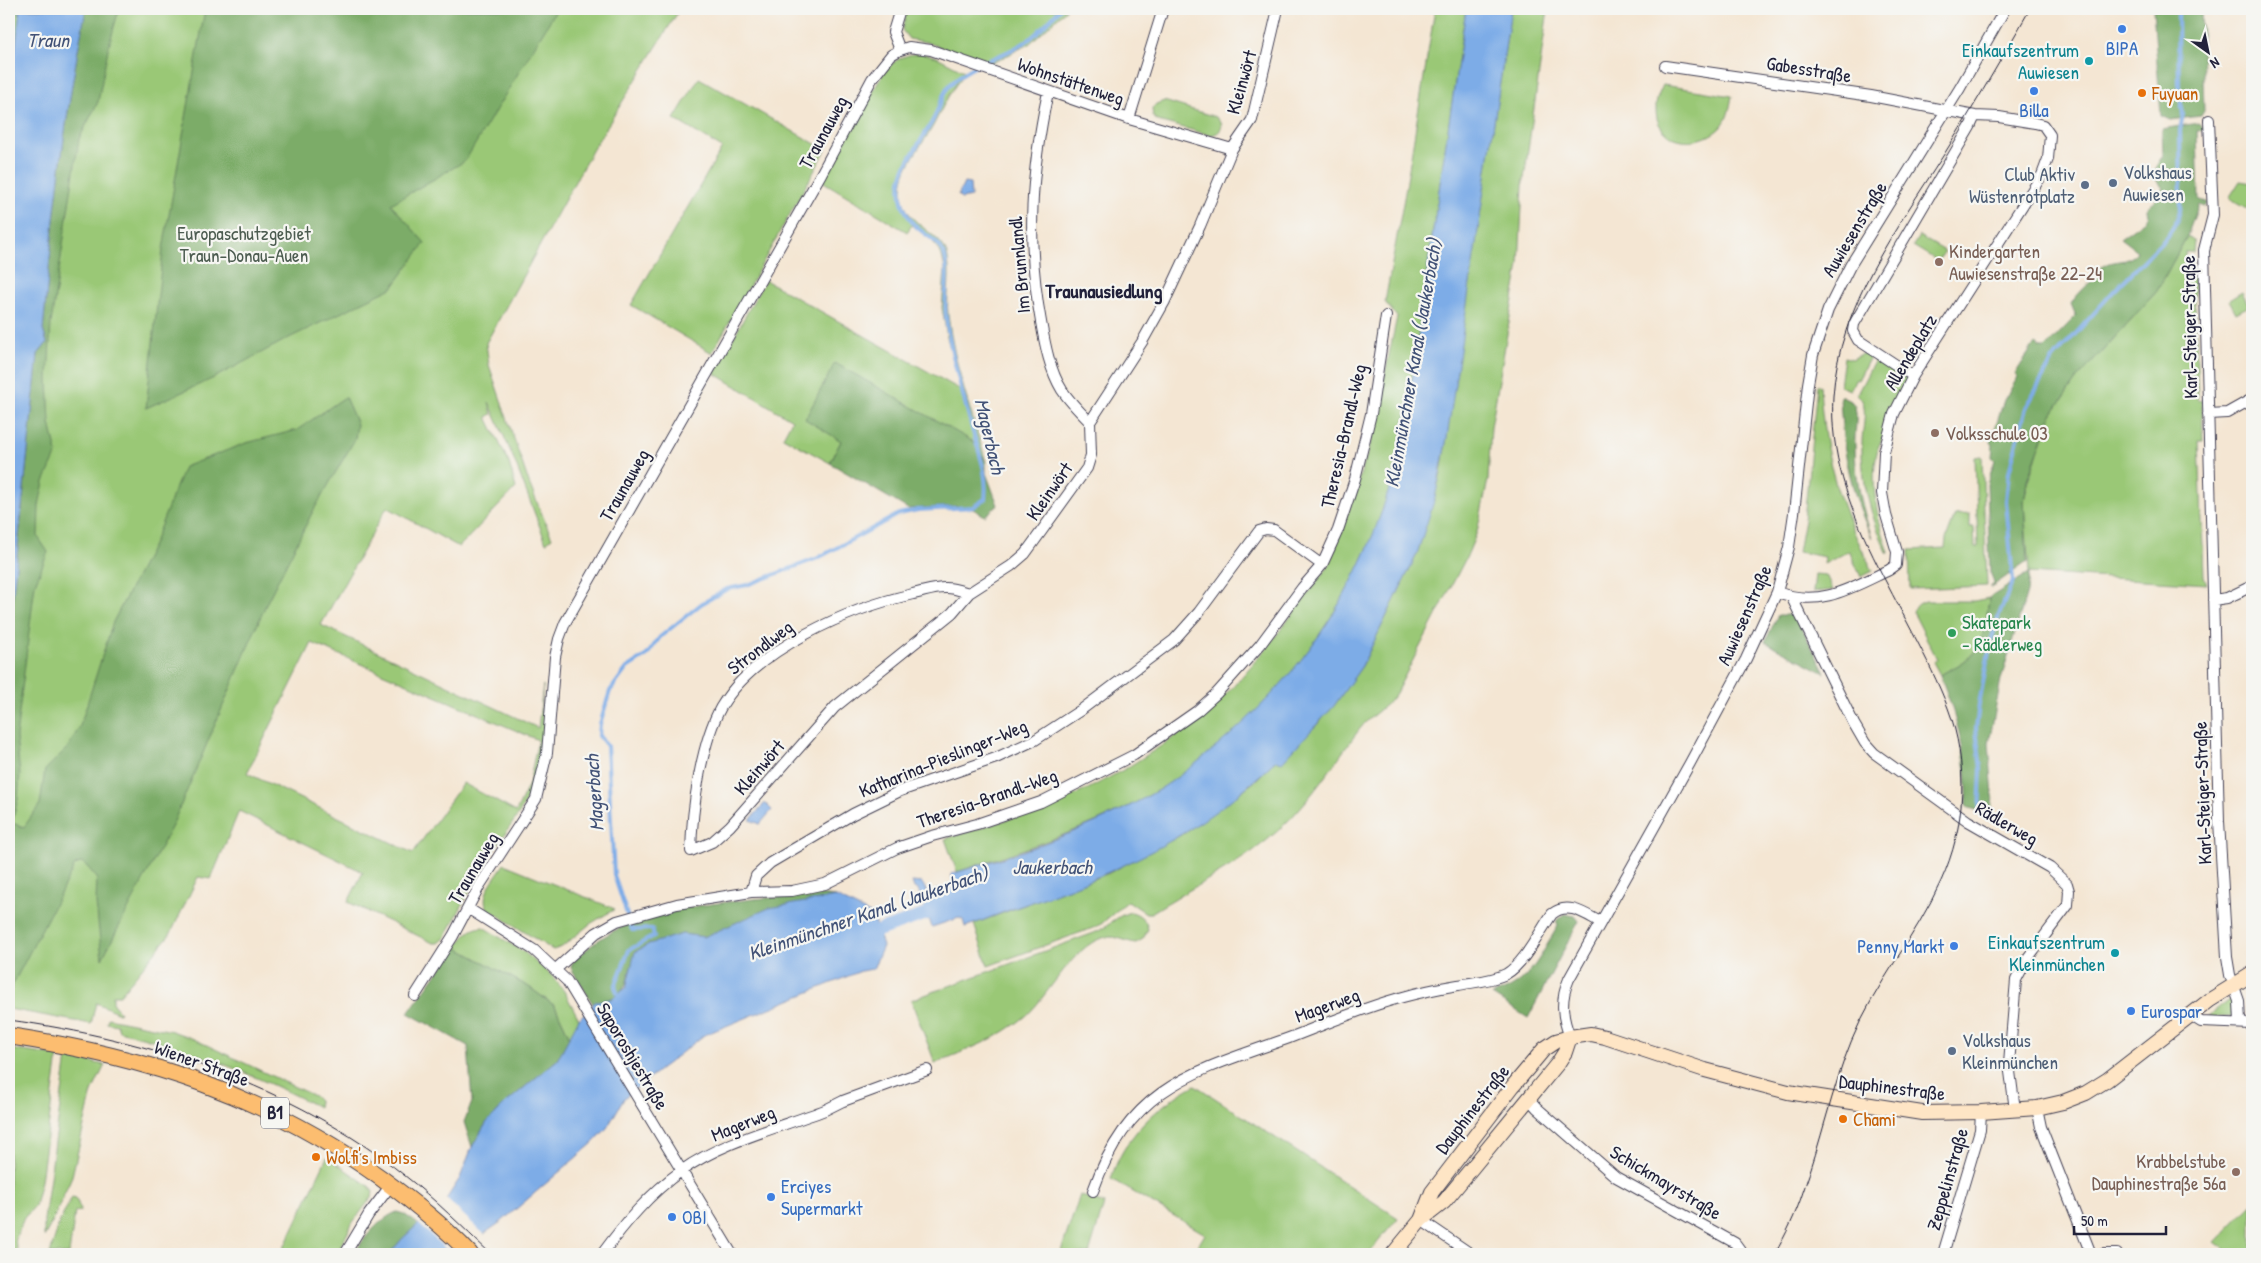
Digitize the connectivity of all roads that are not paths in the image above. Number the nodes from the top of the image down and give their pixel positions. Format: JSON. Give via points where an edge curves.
{"nodes":[{"id":1,"x":900,"y":9,"type":"edge"},
{"id":2,"x":1163,"y":9,"type":"edge"},
{"id":3,"x":1278,"y":9,"type":"edge"},
{"id":4,"x":2005,"y":9,"type":"edge"},
{"id":5,"x":900,"y":50,"type":"junction"},
{"id":6,"x":1665,"y":66,"type":"dead end"},
{"id":7,"x":1048,"y":92,"type":"junction"},
{"id":8,"x":1946,"y":110,"type":"junction"},
{"id":9,"x":1975,"y":116,"type":"junction"},
{"id":10,"x":1129,"y":119,"type":"junction"},
{"id":11,"x":2209,"y":120,"type":"dead end"},
{"id":12,"x":1232,"y":149,"type":"junction"},
{"id":13,"x":1386,"y":316,"type":"dead end"},
{"id":14,"x":1913,"y":376,"type":"junction"},
{"id":15,"x":2252,"y":399,"type":"edge"},
{"id":16,"x":2208,"y":414,"type":"junction"},
{"id":17,"x":1090,"y":422,"type":"junction"},
{"id":18,"x":1322,"y":565,"type":"junction"},
{"id":19,"x":2252,"y":586,"type":"edge"},
{"id":20,"x":1777,"y":592,"type":"junction"},
{"id":21,"x":969,"y":593,"type":"junction"},
{"id":22,"x":1792,"y":598,"type":"junction"},
{"id":23,"x":2213,"y":600,"type":"junction"},
{"id":24,"x":691,"y":851,"type":"joint"},
{"id":25,"x":751,"y":892,"type":"junction"},
{"id":26,"x":469,"y":909,"type":"junction"},
{"id":27,"x":1600,"y":922,"type":"junction"},
{"id":28,"x":556,"y":969,"type":"junction"},
{"id":29,"x":2252,"y":974,"type":"edge"},
{"id":30,"x":2233,"y":984,"type":"junction"},
{"id":31,"x":415,"y":996,"type":"dead end"},
{"id":32,"x":2190,"y":1016,"type":"junction"},
{"id":33,"x":2240,"y":1022,"type":"junction"},
{"id":34,"x":2252,"y":1024,"type":"edge"},
{"id":35,"x":9,"y":1036,"type":"edge"},
{"id":36,"x":1570,"y":1037,"type":"junction"},
{"id":37,"x":927,"y":1070,"type":"dead end"},
{"id":38,"x":1528,"y":1098,"type":"junction"},
{"id":39,"x":2037,"y":1108,"type":"junction"},
{"id":40,"x":2015,"y":1110,"type":"junction"},
{"id":41,"x":1981,"y":1112,"type":"junction"},
{"id":42,"x":682,"y":1171,"type":"junction"},
{"id":43,"x":391,"y":1185,"type":"junction"},
{"id":44,"x":1093,"y":1191,"type":"dead end"},
{"id":45,"x":1421,"y":1220,"type":"junction"},
{"id":46,"x":345,"y":1254,"type":"edge"},
{"id":47,"x":470,"y":1254,"type":"edge"},
{"id":48,"x":602,"y":1254,"type":"edge"},
{"id":49,"x":732,"y":1254,"type":"edge"},
{"id":50,"x":1393,"y":1254,"type":"edge"},
{"id":51,"x":1471,"y":1254,"type":"edge"},
{"id":52,"x":1743,"y":1254,"type":"edge"},
{"id":53,"x":1943,"y":1254,"type":"edge"},
{"id":54,"x":2091,"y":1254,"type":"edge"},
{"id":55,"x":2103,"y":1254,"type":"edge"},
{"id":56,"x":2117,"y":1254,"type":"edge"}],
"edges":[{"from":1,"to":5,"type":"street","via":[[893,32]]},
{"from":2,"to":10,"type":"street"},
{"from":3,"to":12,"type":"street","name":"Kleinwört","via":[[1252,120]]},
{"from":4,"to":8,"type":"street","name":"Auwiesenstraße"},
{"from":5,"to":7,"type":"street","name":"Wohnstättenweg","via":[[921,48]]},
{"from":5,"to":26,"type":"street","name":"Traunauweg","via":[[872,79],[565,623],[555,657],[547,754],[536,799],[480,885]]},
{"from":6,"to":8,"type":"street","name":"Gabesstraße"},
{"from":7,"to":10,"type":"street","name":"Wohnstättenweg"},
{"from":7,"to":17,"type":"street","name":"Im Brunnlandl","via":[[1033,177],[1035,288],[1043,335],[1056,380]]},
{"from":8,"to":9,"type":"street"},
{"from":8,"to":20,"type":"street","name":"Auwiesenstraße","via":[[1850,266],[1828,310],[1813,355],[1793,521]]},
{"from":9,"to":14,"type":"street","via":[[1854,324],[1853,331],[1858,340]]},
{"from":9,"to":14,"type":"street","name":"Allendeplatz","via":[[2043,125],[2050,135],[2048,159],[2042,175]]},
{"from":10,"to":12,"type":"street","name":"Wohnstättenweg"},
{"from":11,"to":16,"type":"street","name":"Karl-Steiger-Straße","via":[[2213,215],[2204,250]]},
{"from":12,"to":17,"type":"street","name":"Kleinwört","via":[[1165,301]]},
{"from":13,"to":18,"type":"street","name":"Theresia-Brandl-Weg","via":[[1371,414],[1355,479]]},
{"from":14,"to":22,"type":"street","name":"Allendeplatz","via":[[1894,414],[1883,464],[1882,493],[1897,552],[1896,565],[1835,595]]},
{"from":15,"to":16,"type":"street","name":"Karl-Steiger-Straße","via":[[2227,413]]},
{"from":16,"to":23,"type":"street","name":"Karl-Steiger-Straße"},
{"from":17,"to":21,"type":"street","name":"Kleinwört","via":[[1091,455],[1087,468],[1025,554]]},
{"from":18,"to":25,"type":"street","name":"Theresia-Brandl-Weg","via":[[1260,645],[1217,693],[1173,729],[1134,755],[1041,802],[897,848],[825,884],[792,891]]},
{"from":18,"to":25,"type":"street","name":"Katharina-Pieslinger-Weg","via":[[1274,530],[1259,531],[1174,640],[1081,710],[1035,740],[996,758],[900,791],[853,814],[770,863],[756,876]]},
{"from":19,"to":23,"type":"street","via":[[2227,598]]},
{"from":20,"to":22,"type":"street","name":"Allendeplatz"},
{"from":20,"to":27,"type":"street","name":"Auwiesenstraße","via":[[1695,755]]},
{"from":21,"to":24,"type":"street","name":"Kleinwört","via":[[952,613],[835,707],[730,826],[712,842]]},
{"from":21,"to":24,"type":"street","name":"Strondlweg","via":[[947,588],[929,590],[855,612],[812,630],[745,677],[729,695],[707,737]]},
{"from":22,"to":40,"type":"street","name":"Rädlerweg","via":[[1854,724],[1874,753],[1968,821],[2050,868],[2067,884],[2068,905],[2027,959],[2016,980],[2009,1064]]},
{"from":23,"to":30,"type":"street","name":"Karl-Steiger-Straße","via":[[2219,821],[2227,957]]},
{"from":25,"to":28,"type":"street","name":"Theresia-Brandl-Weg","via":[[677,904],[617,921],[596,933]]},
{"from":26,"to":28,"type":"street","name":"Saporoshjestraße","via":[[534,950]]},
{"from":26,"to":31,"type":"street","name":"Traunauweg"},
{"from":27,"to":36,"type":"street","name":"Auwiesenstraße","via":[[1564,994],[1562,1011]]},
{"from":27,"to":44,"type":"street","name":"Magerweg","via":[[1577,910],[1558,909],[1518,964],[1506,974],[1387,1002],[1178,1081],[1153,1099],[1125,1128],[1101,1166]]},
{"from":28,"to":42,"type":"street","name":"Saporoshjestraße","via":[[576,995]]},
{"from":29,"to":30,"type":"main road","name":"Dauphinestraße"},
{"from":30,"to":32,"type":"main road","name":"Dauphinestraße"},
{"from":30,"to":33,"type":"street","via":[[2239,1001]]},
{"from":32,"to":33,"type":"street","via":[[2201,1022]]},
{"from":32,"to":39,"type":"main road","name":"Dauphinestraße","via":[[2107,1080],[2063,1102]]},
{"from":33,"to":34,"type":"street"},
{"from":35,"to":43,"type":"main road","name":"Wiener Straße","number":"B1","via":[[106,1053],[180,1074],[266,1108],[351,1157]]},
{"from":36,"to":38,"type":"main road","name":"Dauphinestraße","via":[[1558,1063]]},
{"from":36,"to":41,"type":"main road","name":"Dauphinestraße","via":[[1591,1034],[1606,1037],[1705,1070],[1788,1092],[1922,1113]]},
{"from":36,"to":45,"type":"main road","name":"Dauphinestraße","via":[[1556,1041],[1544,1050],[1513,1086],[1432,1192]]},
{"from":37,"to":42,"type":"street","name":"Magerweg","via":[[732,1145]]},
{"from":38,"to":45,"type":"main road","name":"Dauphinestraße","via":[[1444,1202]]},
{"from":38,"to":52,"type":"street","name":"Schickmayrstraße","via":[[1606,1169],[1735,1243]]},
{"from":39,"to":40,"type":"main road","name":"Dauphinestraße"},
{"from":39,"to":54,"type":"street","via":[[2041,1127]]},
{"from":40,"to":41,"type":"main road","name":"Dauphinestraße"},
{"from":41,"to":53,"type":"street","name":"Zeppelinstraße","via":[[1980,1130]]},
{"from":42,"to":48,"type":"street","name":"Magerweg","via":[[640,1206]]},
{"from":42,"to":49,"type":"street","name":"Saporoshjestraße"},
{"from":43,"to":46,"type":"street"},
{"from":43,"to":47,"type":"main road","name":"Wiener Straße","number":"B1"},
{"from":45,"to":50,"type":"main road","name":"Dauphinestraße"},
{"from":45,"to":51,"type":"street"},
{"from":55,"to":56,"type":"street"}]}
